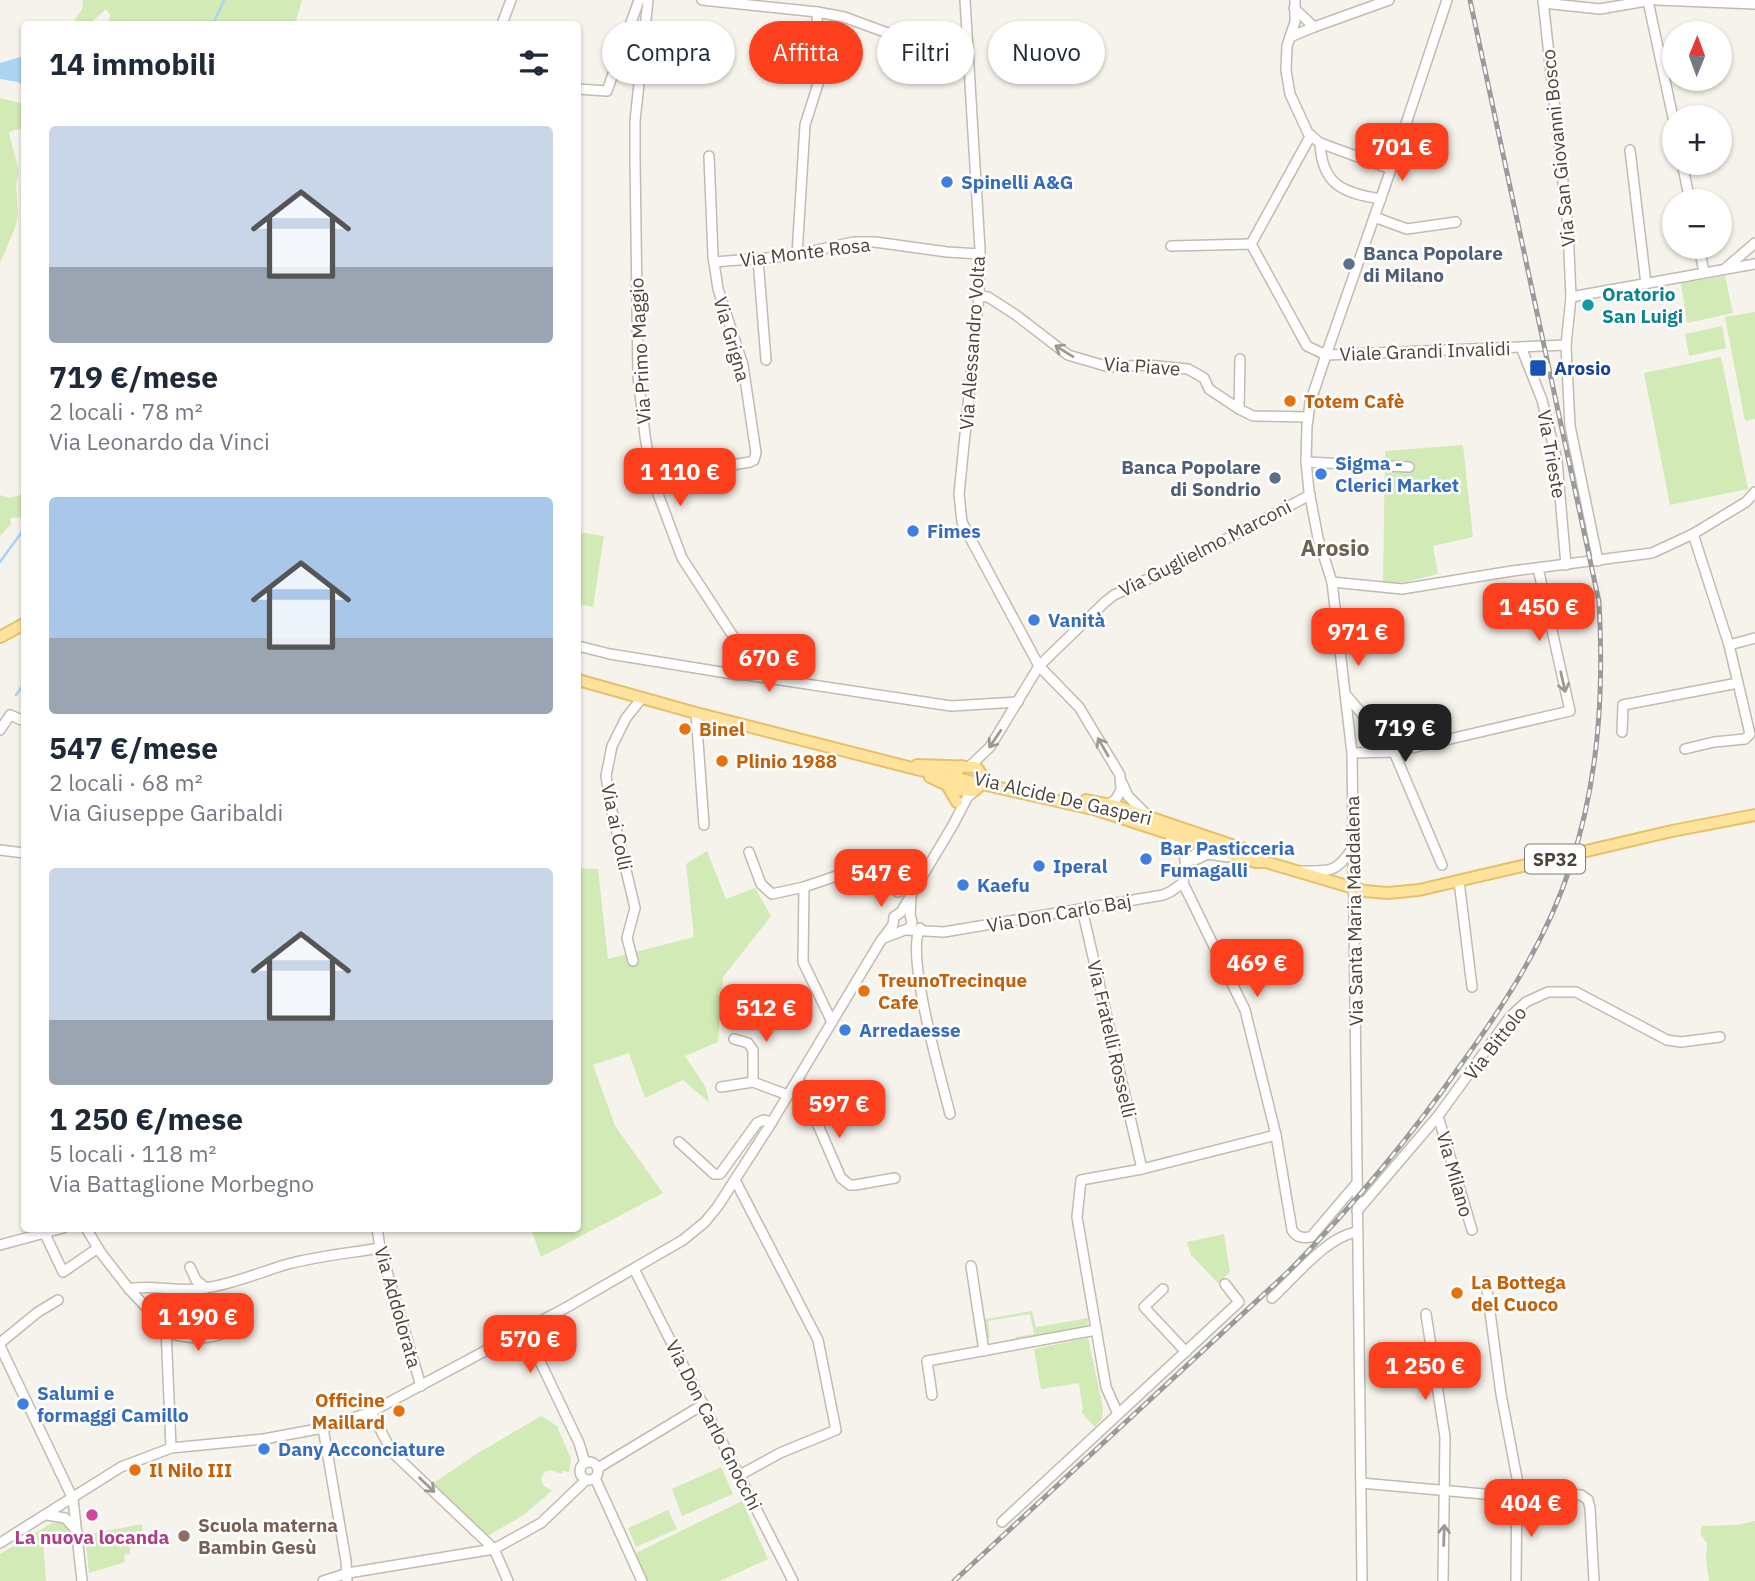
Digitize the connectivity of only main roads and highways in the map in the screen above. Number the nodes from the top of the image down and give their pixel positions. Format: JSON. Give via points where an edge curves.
{"nodes":[{"id":1,"x":21,"y":626,"type":"edge"},
{"id":2,"x":0,"y":637,"type":"edge"},
{"id":3,"x":581,"y":681,"type":"edge"},
{"id":4,"x":917,"y":767,"type":"junction"},
{"id":5,"x":960,"y":774,"type":"junction"},
{"id":6,"x":979,"y":784,"type":"junction"},
{"id":7,"x":1008,"y":789,"type":"junction"},
{"id":8,"x":957,"y":802,"type":"road end"},
{"id":9,"x":1108,"y":805,"type":"junction"},
{"id":10,"x":1755,"y":815,"type":"edge"},
{"id":11,"x":1255,"y":857,"type":"junction"}],
"edges":[{"from":1,"to":2,"type":"main road"},
{"from":3,"to":4,"type":"main road","name":"Via Alcide De Gasperi","number":"SP32"},
{"from":4,"to":5,"type":"main road","name":"Via Alcide De Gasperi","number":"SP32"},
{"from":4,"to":8,"type":"main road","via":[[921,774],[947,785]]},
{"from":5,"to":6,"type":"main road","name":"Via Alcide De Gasperi","number":"SP32"},
{"from":5,"to":6,"type":"main road","via":[[979,770]]},
{"from":6,"to":7,"type":"main road","name":"Via Alcide De Gasperi","number":"SP32"},
{"from":6,"to":9,"type":"main road","name":"Via Alcide De Gasperi","number":"SP32"},
{"from":7,"to":9,"type":"main road"},
{"from":7,"to":11,"type":"main road","name":"Via Alcide De Gasperi","number":"SP32","via":[[1097,810],[1212,850],[1222,846]]},
{"from":9,"to":11,"type":"main road","name":"Via Alcide De Gasperi","number":"SP32"},
{"from":10,"to":11,"type":"main road","name":"Via Alcide De Gasperi","number":"SP32","via":[[1402,892],[1353,889]]}]}
